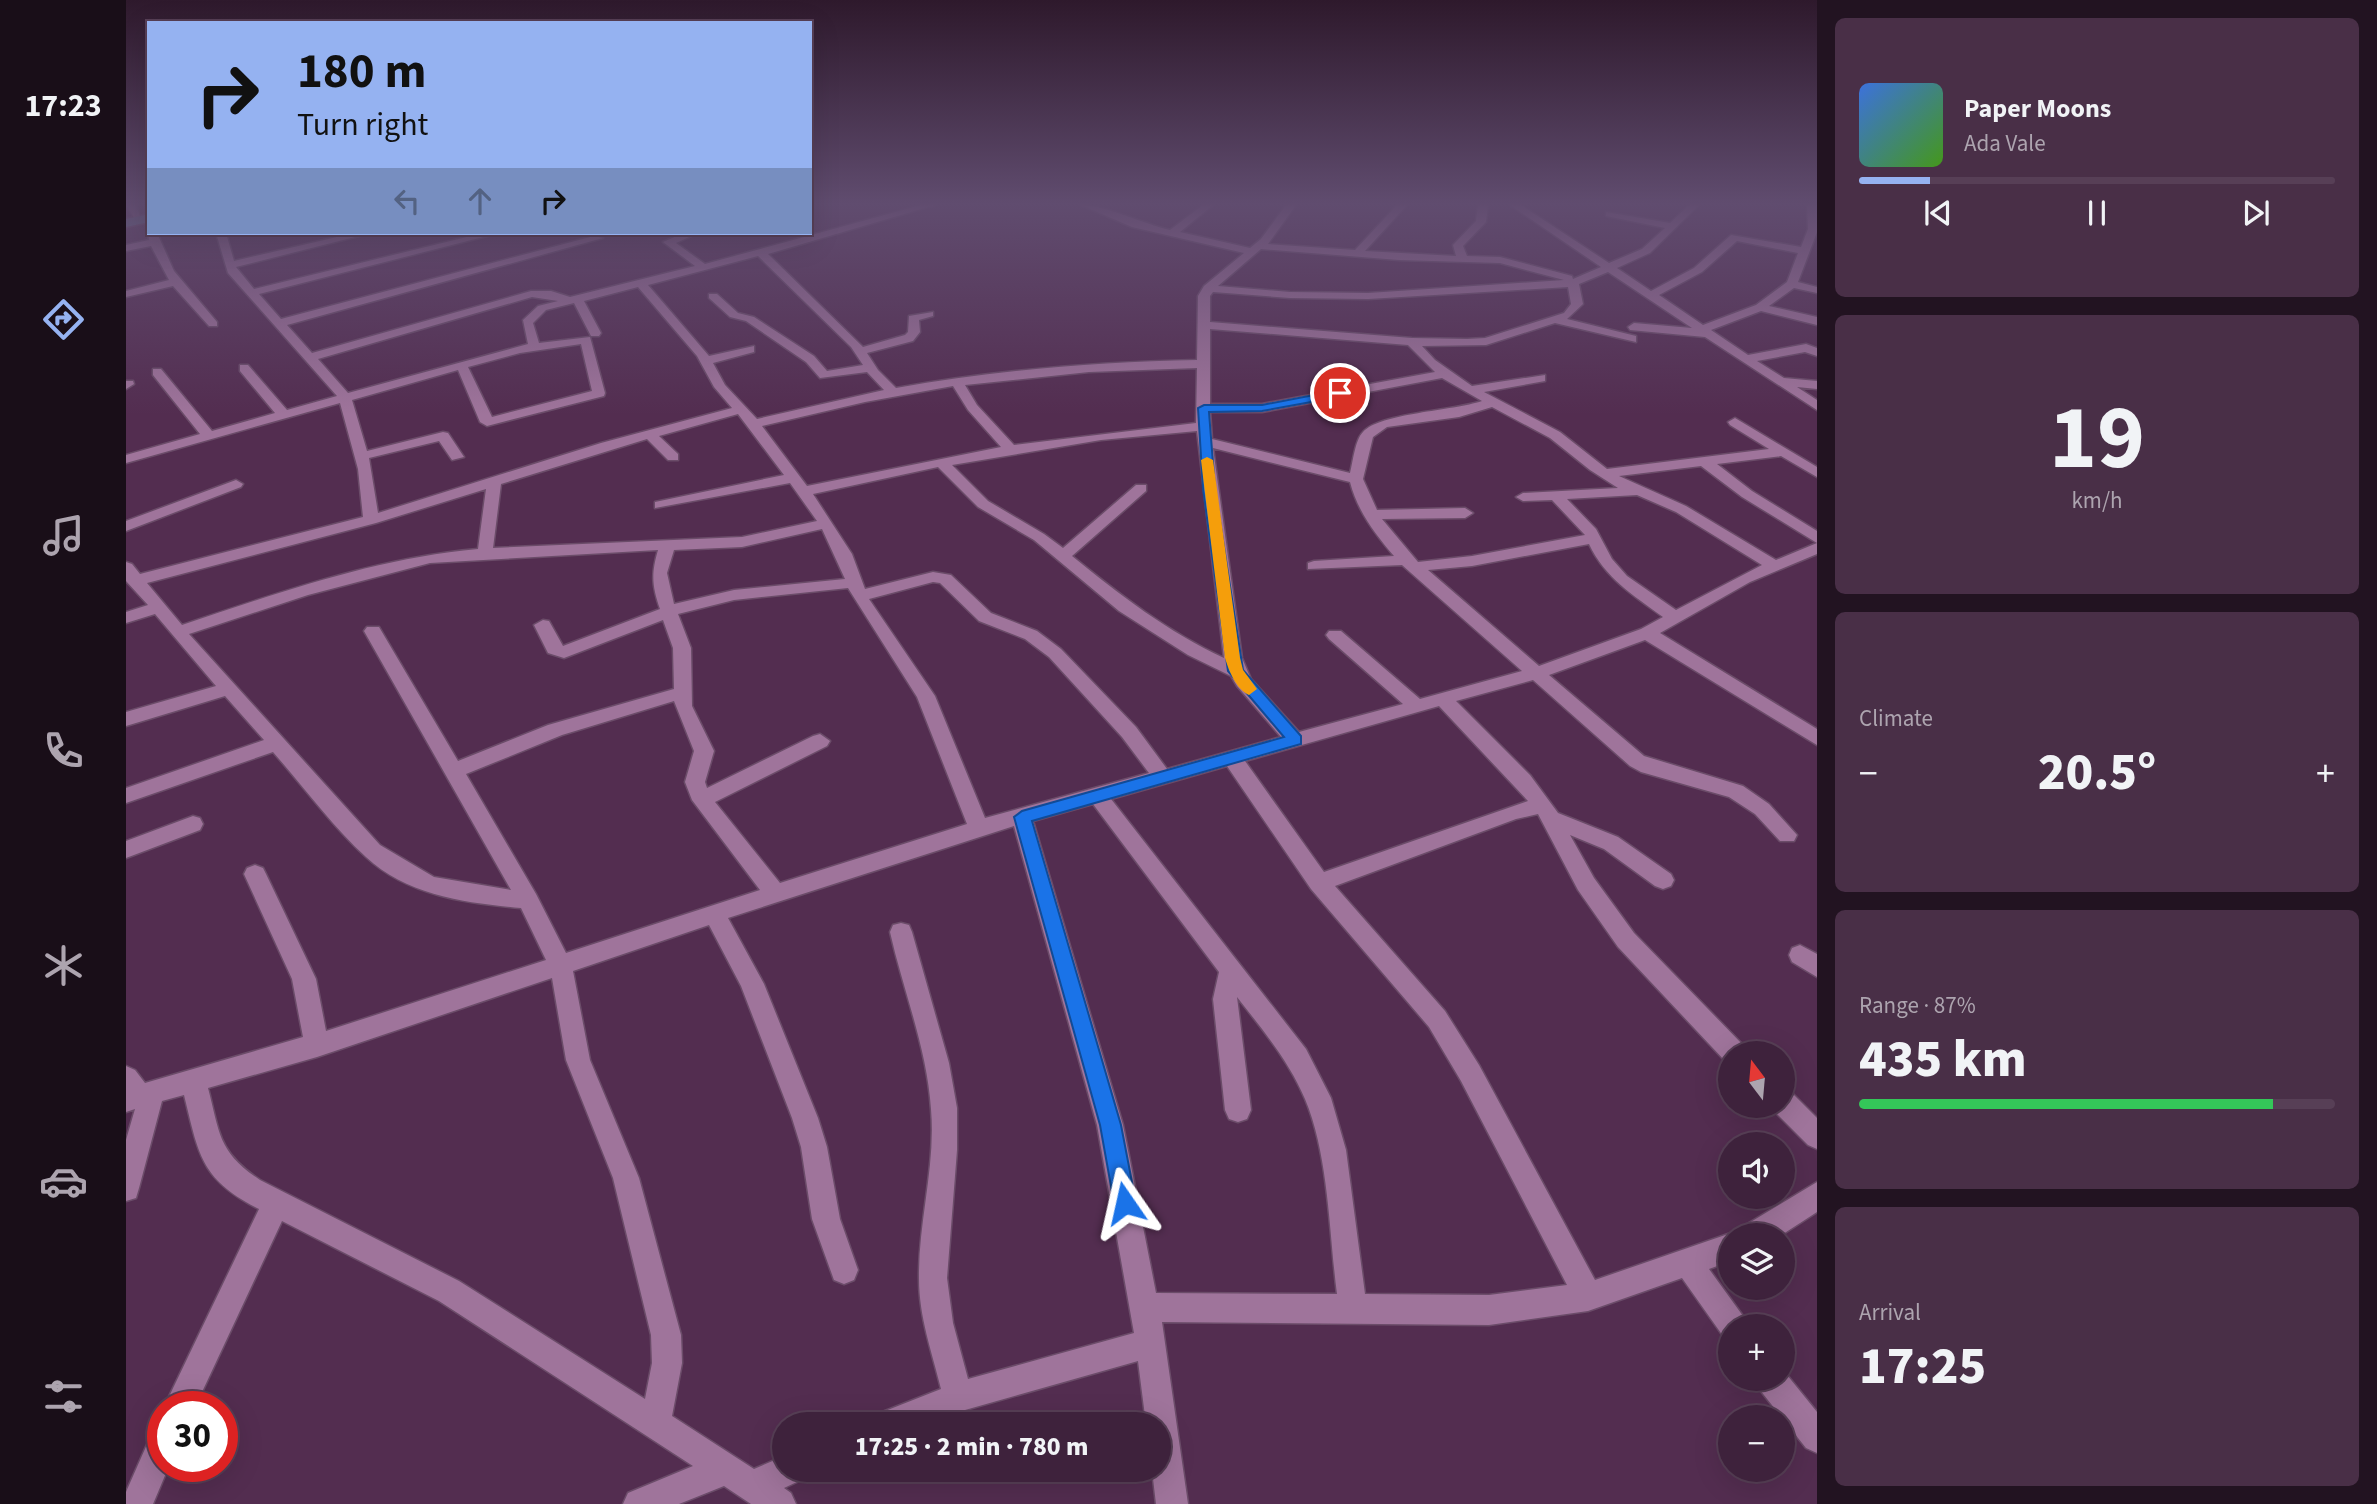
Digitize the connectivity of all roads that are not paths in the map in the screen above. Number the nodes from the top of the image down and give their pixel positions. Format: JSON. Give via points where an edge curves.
{"nodes":[{"id":1,"x":171,"y":275,"type":"edge"},
{"id":2,"x":237,"y":275,"type":"edge"},
{"id":3,"x":323,"y":275,"type":"edge"},
{"id":4,"x":459,"y":275,"type":"edge"},
{"id":5,"x":674,"y":275,"type":"edge"},
{"id":6,"x":784,"y":275,"type":"edge"},
{"id":7,"x":1224,"y":275,"type":"edge"},
{"id":8,"x":1554,"y":275,"type":"edge"},
{"id":9,"x":1593,"y":275,"type":"edge"},
{"id":10,"x":1620,"y":275,"type":"edge"},
{"id":11,"x":1688,"y":275,"type":"edge"},
{"id":12,"x":1795,"y":275,"type":"edge"},
{"id":13,"x":174,"y":282,"type":"junction"},
{"id":14,"x":1574,"y":282,"type":"junction"},
{"id":15,"x":641,"y":283,"type":"junction"},
{"id":16,"x":1792,"y":285,"type":"junction"},
{"id":17,"x":1208,"y":288,"type":"junction"},
{"id":18,"x":1817,"y":290,"type":"edge"},
{"id":19,"x":251,"y":293,"type":"junction"},
{"id":20,"x":126,"y":294,"type":"edge"},
{"id":21,"x":1651,"y":295,"type":"junction"},
{"id":22,"x":713,"y":296,"type":"dead end"},
{"id":23,"x":573,"y":299,"type":"junction"},
{"id":24,"x":1760,"y":307,"type":"junction"},
{"id":25,"x":929,"y":314,"type":"dead end"},
{"id":26,"x":1557,"y":320,"type":"junction"},
{"id":27,"x":1817,"y":321,"type":"edge"},
{"id":28,"x":280,"y":323,"type":"junction"},
{"id":29,"x":213,"y":324,"type":"dead end"},
{"id":30,"x":1202,"y":325,"type":"junction"},
{"id":31,"x":1704,"y":331,"type":"junction"},
{"id":32,"x":595,"y":333,"type":"dead end"},
{"id":33,"x":1412,"y":342,"type":"junction"},
{"id":34,"x":534,"y":345,"type":"junction"},
{"id":35,"x":750,"y":349,"type":"dead end"},
{"id":36,"x":861,"y":351,"type":"junction"},
{"id":37,"x":1817,"y":352,"type":"edge"},
{"id":38,"x":312,"y":358,"type":"junction"},
{"id":39,"x":1745,"y":359,"type":"junction"},
{"id":40,"x":705,"y":361,"type":"junction"},
{"id":41,"x":1203,"y":364,"type":"junction"},
{"id":42,"x":461,"y":365,"type":"junction"},
{"id":43,"x":244,"y":368,"type":"dead end"},
{"id":44,"x":870,"y":368,"type":"junction"},
{"id":45,"x":157,"y":372,"type":"dead end"},
{"id":46,"x":1444,"y":374,"type":"junction"},
{"id":47,"x":1541,"y":378,"type":"dead end"},
{"id":48,"x":957,"y":380,"type":"junction"},
{"id":49,"x":1780,"y":382,"type":"junction"},
{"id":50,"x":1817,"y":386,"type":"edge"},
{"id":51,"x":1470,"y":390,"type":"junction"},
{"id":52,"x":892,"y":391,"type":"junction"},
{"id":53,"x":344,"y":396,"type":"junction"},
{"id":54,"x":1491,"y":402,"type":"junction"},
{"id":55,"x":1817,"y":406,"type":"edge"},
{"id":56,"x":1204,"y":408,"type":"junction"},
{"id":57,"x":742,"y":409,"type":"junction"},
{"id":58,"x":283,"y":414,"type":"junction"},
{"id":59,"x":1735,"y":422,"type":"dead end"},
{"id":60,"x":754,"y":424,"type":"junction"},
{"id":61,"x":1203,"y":426,"type":"junction"},
{"id":62,"x":650,"y":434,"type":"junction"},
{"id":63,"x":208,"y":435,"type":"junction"},
{"id":64,"x":1206,"y":442,"type":"junction"},
{"id":65,"x":1009,"y":448,"type":"junction"},
{"id":66,"x":1783,"y":452,"type":"junction"},
{"id":67,"x":362,"y":456,"type":"junction"},
{"id":68,"x":457,"y":457,"type":"dead end"},
{"id":69,"x":673,"y":457,"type":"dead end"},
{"id":70,"x":126,"y":459,"type":"edge"},
{"id":71,"x":941,"y":462,"type":"junction"},
{"id":72,"x":1705,"y":462,"type":"junction"},
{"id":73,"x":1817,"y":473,"type":"edge"},
{"id":74,"x":1606,"y":474,"type":"junction"},
{"id":75,"x":792,"y":478,"type":"junction"},
{"id":76,"x":1356,"y":479,"type":"junction"},
{"id":77,"x":494,"y":481,"type":"junction"},
{"id":78,"x":236,"y":484,"type":"dead end"},
{"id":79,"x":1141,"y":488,"type":"dead end"},
{"id":80,"x":1639,"y":491,"type":"junction"},
{"id":81,"x":802,"y":492,"type":"junction"},
{"id":82,"x":1556,"y":496,"type":"junction"},
{"id":83,"x":1523,"y":497,"type":"dead end"},
{"id":84,"x":660,"y":505,"type":"dead end"},
{"id":85,"x":1465,"y":513,"type":"dead end"},
{"id":86,"x":1373,"y":515,"type":"junction"},
{"id":87,"x":371,"y":520,"type":"junction"},
{"id":88,"x":827,"y":523,"type":"junction"},
{"id":89,"x":126,"y":526,"type":"edge"},
{"id":90,"x":1594,"y":538,"type":"junction"},
{"id":91,"x":1817,"y":538,"type":"edge"},
{"id":92,"x":668,"y":544,"type":"junction"},
{"id":93,"x":1817,"y":548,"type":"edge"},
{"id":94,"x":485,"y":553,"type":"junction"},
{"id":95,"x":1063,"y":556,"type":"junction"},
{"id":96,"x":1410,"y":564,"type":"junction"},
{"id":97,"x":1773,"y":565,"type":"junction"},
{"id":98,"x":1314,"y":566,"type":"dead end"},
{"id":99,"x":130,"y":574,"type":"edge"},
{"id":100,"x":856,"y":589,"type":"junction"},
{"id":101,"x":157,"y":608,"type":"junction"},
{"id":102,"x":669,"y":611,"type":"junction"},
{"id":103,"x":1675,"y":617,"type":"junction"},
{"id":104,"x":126,"y":618,"type":"edge"},
{"id":105,"x":543,"y":625,"type":"dead end"},
{"id":106,"x":373,"y":631,"type":"dead end"},
{"id":107,"x":178,"y":632,"type":"junction"},
{"id":108,"x":1647,"y":633,"type":"junction"},
{"id":109,"x":1335,"y":635,"type":"dead end"},
{"id":110,"x":1236,"y":671,"type":"junction"},
{"id":111,"x":1536,"y":673,"type":"junction"},
{"id":112,"x":229,"y":689,"type":"junction"},
{"id":113,"x":681,"y":693,"type":"junction"},
{"id":114,"x":1444,"y":701,"type":"junction"},
{"id":115,"x":1418,"y":707,"type":"junction"},
{"id":116,"x":126,"y":719,"type":"edge"},
{"id":117,"x":1817,"y":738,"type":"edge"},
{"id":118,"x":1295,"y":740,"type":"junction"},
{"id":119,"x":820,"y":741,"type":"dead end"},
{"id":120,"x":276,"y":743,"type":"junction"},
{"id":121,"x":1232,"y":758,"type":"junction"},
{"id":122,"x":454,"y":771,"type":"junction"},
{"id":123,"x":1163,"y":778,"type":"junction"},
{"id":124,"x":126,"y":796,"type":"edge"},
{"id":125,"x":1099,"y":797,"type":"junction"},
{"id":126,"x":702,"y":800,"type":"junction"},
{"id":127,"x":1548,"y":812,"type":"junction"},
{"id":128,"x":1022,"y":817,"type":"junction"},
{"id":129,"x":194,"y":824,"type":"dead end"},
{"id":130,"x":979,"y":828,"type":"junction"},
{"id":131,"x":1787,"y":835,"type":"dead end"},
{"id":132,"x":126,"y":850,"type":"edge"},
{"id":133,"x":255,"y":874,"type":"dead end"},
{"id":134,"x":1663,"y":880,"type":"dead end"},
{"id":135,"x":1319,"y":883,"type":"junction"},
{"id":136,"x":775,"y":893,"type":"junction"},
{"id":137,"x":528,"y":900,"type":"junction"},
{"id":138,"x":715,"y":914,"type":"junction"},
{"id":139,"x":901,"y":932,"type":"dead end"},
{"id":140,"x":561,"y":966,"type":"junction"},
{"id":141,"x":1231,"y":970,"type":"junction"},
{"id":142,"x":1723,"y":1041,"type":"edge"},
{"id":143,"x":317,"y":1045,"type":"junction"},
{"id":144,"x":194,"y":1083,"type":"junction"},
{"id":145,"x":136,"y":1092,"type":"edge"},
{"id":146,"x":1238,"y":1110,"type":"dead end"},
{"id":147,"x":1796,"y":1115,"type":"edge"},
{"id":148,"x":1817,"y":1136,"type":"edge"},
{"id":149,"x":126,"y":1188,"type":"edge"},
{"id":150,"x":1817,"y":1196,"type":"edge"},
{"id":151,"x":276,"y":1203,"type":"junction"},
{"id":152,"x":1774,"y":1223,"type":"edge"},
{"id":153,"x":1718,"y":1252,"type":"edge"},
{"id":154,"x":1688,"y":1263,"type":"junction"},
{"id":155,"x":844,"y":1270,"type":"dead end"},
{"id":156,"x":1588,"y":1297,"type":"junction"},
{"id":157,"x":1144,"y":1307,"type":"junction"},
{"id":158,"x":1353,"y":1311,"type":"junction"},
{"id":159,"x":1724,"y":1314,"type":"edge"},
{"id":160,"x":1151,"y":1343,"type":"junction"},
{"id":161,"x":186,"y":1391,"type":"edge"},
{"id":162,"x":1781,"y":1391,"type":"edge"},
{"id":163,"x":958,"y":1398,"type":"junction"},
{"id":164,"x":922,"y":1412,"type":"edge"},
{"id":165,"x":655,"y":1423,"type":"junction"},
{"id":166,"x":1817,"y":1437,"type":"edge"},
{"id":167,"x":772,"y":1473,"type":"edge"},
{"id":168,"x":739,"y":1478,"type":"junction"},
{"id":169,"x":147,"y":1481,"type":"edge"},
{"id":170,"x":656,"y":1501,"type":"edge"},
{"id":171,"x":137,"y":1504,"type":"edge"},
{"id":172,"x":780,"y":1504,"type":"edge"},
{"id":173,"x":1172,"y":1504,"type":"edge"}],
"edges":[{"from":1,"to":13,"type":"street"},
{"from":2,"to":19,"type":"street"},
{"from":3,"to":19,"type":"street"},
{"from":4,"to":28,"type":"street"},
{"from":5,"to":15,"type":"street"},
{"from":6,"to":36,"type":"street"},
{"from":7,"to":17,"type":"street"},
{"from":8,"to":14,"type":"street"},
{"from":9,"to":14,"type":"street"},
{"from":10,"to":21,"type":"street"},
{"from":11,"to":21,"type":"street"},
{"from":12,"to":16,"type":"street"},
{"from":13,"to":20,"type":"street"},
{"from":13,"to":29,"type":"street"},
{"from":14,"to":17,"type":"street","via":[[1355,296]]},
{"from":14,"to":26,"type":"street","via":[[1577,304]]},
{"from":15,"to":23,"type":"street"},
{"from":15,"to":40,"type":"street"},
{"from":16,"to":18,"type":"street"},
{"from":16,"to":24,"type":"street"},
{"from":17,"to":30,"type":"street"},
{"from":19,"to":28,"type":"street"},
{"from":21,"to":31,"type":"street"},
{"from":22,"to":44,"type":"street","via":[[734,315],[750,319],[810,359],[824,375]]},
{"from":23,"to":32,"type":"street"},
{"from":23,"to":34,"type":"street","via":[[532,315],[527,322]]},
{"from":23,"to":38,"type":"street","via":[[531,294]]},
{"from":24,"to":27,"type":"street"},
{"from":24,"to":31,"type":"street"},
{"from":25,"to":36,"type":"street","via":[[913,318],[914,332],[909,338]]},
{"from":26,"to":31,"type":"street","via":[[1633,333]]},
{"from":26,"to":33,"type":"street","via":[[1486,341]]},
{"from":28,"to":38,"type":"street"},
{"from":30,"to":33,"type":"street"},
{"from":30,"to":41,"type":"street"},
{"from":31,"to":39,"type":"street"},
{"from":33,"to":46,"type":"street"},
{"from":34,"to":42,"type":"street"},
{"from":34,"to":42,"type":"street","via":[[586,341],[598,395],[487,422]]},
{"from":35,"to":40,"type":"street"},
{"from":36,"to":44,"type":"street"},
{"from":37,"to":39,"type":"street","via":[[1802,349]]},
{"from":38,"to":53,"type":"street"},
{"from":39,"to":49,"type":"street"},
{"from":40,"to":57,"type":"street","via":[[720,387]]},
{"from":41,"to":48,"type":"street","via":[[1115,364]]},
{"from":41,"to":56,"type":"street"},
{"from":42,"to":53,"type":"street"},
{"from":43,"to":58,"type":"street"},
{"from":44,"to":52,"type":"street"},
{"from":45,"to":63,"type":"street"},
{"from":46,"to":51,"type":"street"},
{"from":46,"to":56,"type":"street","via":[[1262,408]]},
{"from":47,"to":51,"type":"street"},
{"from":48,"to":52,"type":"street"},
{"from":48,"to":65,"type":"street","via":[[963,398]]},
{"from":49,"to":50,"type":"street"},
{"from":49,"to":55,"type":"street"},
{"from":51,"to":54,"type":"street"},
{"from":52,"to":60,"type":"street"},
{"from":53,"to":58,"type":"street"},
{"from":53,"to":67,"type":"street"},
{"from":54,"to":74,"type":"street","via":[[1546,430]]},
{"from":54,"to":76,"type":"street","via":[[1459,413],[1396,420],[1373,428]]},
{"from":56,"to":61,"type":"street"},
{"from":57,"to":60,"type":"street"},
{"from":57,"to":62,"type":"street"},
{"from":58,"to":63,"type":"street"},
{"from":59,"to":66,"type":"street"},
{"from":60,"to":75,"type":"street"},
{"from":61,"to":64,"type":"street"},
{"from":61,"to":65,"type":"street"},
{"from":62,"to":69,"type":"street"},
{"from":62,"to":77,"type":"street"},
{"from":63,"to":70,"type":"street"},
{"from":64,"to":76,"type":"street"},
{"from":64,"to":110,"type":"street"},
{"from":65,"to":71,"type":"street"},
{"from":66,"to":72,"type":"street"},
{"from":66,"to":73,"type":"street"},
{"from":67,"to":68,"type":"street","via":[[443,436]]},
{"from":67,"to":87,"type":"street"},
{"from":71,"to":81,"type":"street"},
{"from":71,"to":95,"type":"street","via":[[983,504]]},
{"from":72,"to":74,"type":"street"},
{"from":72,"to":91,"type":"street"},
{"from":74,"to":80,"type":"street"},
{"from":75,"to":81,"type":"street"},
{"from":75,"to":84,"type":"street"},
{"from":76,"to":86,"type":"street"},
{"from":77,"to":87,"type":"street"},
{"from":77,"to":94,"type":"street"},
{"from":78,"to":89,"type":"street"},
{"from":79,"to":95,"type":"street"},
{"from":80,"to":82,"type":"street"},
{"from":80,"to":97,"type":"street","via":[[1681,509]]},
{"from":81,"to":88,"type":"street"},
{"from":82,"to":83,"type":"street"},
{"from":82,"to":90,"type":"street"},
{"from":85,"to":86,"type":"street"},
{"from":86,"to":96,"type":"street"},
{"from":87,"to":99,"type":"street"},
{"from":88,"to":92,"type":"street","via":[[742,542]]},
{"from":88,"to":100,"type":"street"},
{"from":90,"to":96,"type":"street","via":[[1472,561]]},
{"from":90,"to":103,"type":"street","via":[[1621,579]]},
{"from":92,"to":94,"type":"street"},
{"from":92,"to":102,"type":"street","via":[[660,587]]},
{"from":93,"to":97,"type":"street"},
{"from":94,"to":107,"type":"street","via":[[387,567]]},
{"from":95,"to":110,"type":"street","via":[[1125,607],[1182,644]]},
{"from":96,"to":98,"type":"street"},
{"from":96,"to":111,"type":"street"},
{"from":97,"to":103,"type":"street"},
{"from":99,"to":101,"type":"street"},
{"from":100,"to":102,"type":"street","via":[[734,595]]},
{"from":100,"to":123,"type":"street","via":[[945,578],[985,617],[1031,635],[1055,653],[1129,732]]},
{"from":100,"to":130,"type":"street","via":[[926,696]]},
{"from":101,"to":104,"type":"street"},
{"from":101,"to":107,"type":"street"},
{"from":102,"to":105,"type":"street","via":[[564,652],[554,649]]},
{"from":102,"to":113,"type":"street","via":[[682,648]]},
{"from":103,"to":108,"type":"street"},
{"from":106,"to":122,"type":"street"},
{"from":107,"to":112,"type":"street"},
{"from":108,"to":111,"type":"street"},
{"from":108,"to":117,"type":"street"},
{"from":109,"to":115,"type":"street"},
{"from":110,"to":118,"type":"street"},
{"from":111,"to":114,"type":"street"},
{"from":111,"to":131,"type":"street","via":[[1637,761],[1736,791]]},
{"from":112,"to":116,"type":"street"},
{"from":112,"to":120,"type":"street"},
{"from":113,"to":122,"type":"street","via":[[555,730]]},
{"from":113,"to":126,"type":"street","via":[[704,751],[695,782]]},
{"from":114,"to":115,"type":"street"},
{"from":114,"to":127,"type":"street","via":[[1515,771]]},
{"from":115,"to":118,"type":"street"},
{"from":118,"to":121,"type":"street"},
{"from":119,"to":126,"type":"street"},
{"from":120,"to":124,"type":"street"},
{"from":120,"to":137,"type":"street","via":[[373,851],[397,871],[463,894]]},
{"from":121,"to":123,"type":"street"},
{"from":121,"to":135,"type":"street"},
{"from":122,"to":137,"type":"street"},
{"from":123,"to":125,"type":"street"},
{"from":125,"to":128,"type":"street"},
{"from":125,"to":141,"type":"street"},
{"from":126,"to":136,"type":"street"},
{"from":127,"to":134,"type":"street","via":[[1611,844]]},
{"from":127,"to":135,"type":"street","via":[[1513,812]]},
{"from":127,"to":142,"type":"street","via":[[1586,884],[1626,940]]},
{"from":128,"to":130,"type":"street"},
{"from":128,"to":157,"type":"street","via":[[1110,1125]]},
{"from":129,"to":132,"type":"street"},
{"from":130,"to":136,"type":"street"},
{"from":133,"to":143,"type":"street","via":[[304,979]]},
{"from":135,"to":156,"type":"street","via":[[1437,1019]]},
{"from":136,"to":138,"type":"street"},
{"from":137,"to":140,"type":"street"},
{"from":138,"to":140,"type":"street"},
{"from":138,"to":155,"type":"street","via":[[752,984],[805,1118],[829,1228]]},
{"from":139,"to":163,"type":"street","via":[[943,1099],[945,1131],[933,1281]]},
{"from":140,"to":143,"type":"street"},
{"from":140,"to":165,"type":"street","via":[[578,1060],[626,1178],[666,1335],[667,1363]]},
{"from":141,"to":146,"type":"street","via":[[1225,999]]},
{"from":141,"to":158,"type":"street","via":[[1297,1057],[1318,1098],[1333,1150]]},
{"from":143,"to":144,"type":"street"},
{"from":144,"to":145,"type":"street"},
{"from":144,"to":151,"type":"street","via":[[211,1150],[226,1173]]},
{"from":145,"to":149,"type":"street"},
{"from":147,"to":148,"type":"street"},
{"from":150,"to":152,"type":"street"},
{"from":151,"to":161,"type":"street"},
{"from":151,"to":165,"type":"street","via":[[449,1291]]},
{"from":153,"to":154,"type":"street"},
{"from":154,"to":156,"type":"street"},
{"from":154,"to":159,"type":"street"},
{"from":156,"to":158,"type":"street","via":[[1489,1310]]},
{"from":157,"to":158,"type":"street"},
{"from":157,"to":160,"type":"street"},
{"from":160,"to":163,"type":"street"},
{"from":160,"to":173,"type":"street"},
{"from":162,"to":166,"type":"street"},
{"from":163,"to":164,"type":"street"},
{"from":165,"to":168,"type":"street"},
{"from":167,"to":168,"type":"street"},
{"from":168,"to":170,"type":"street"},
{"from":168,"to":172,"type":"street"},
{"from":169,"to":171,"type":"street"}]}
